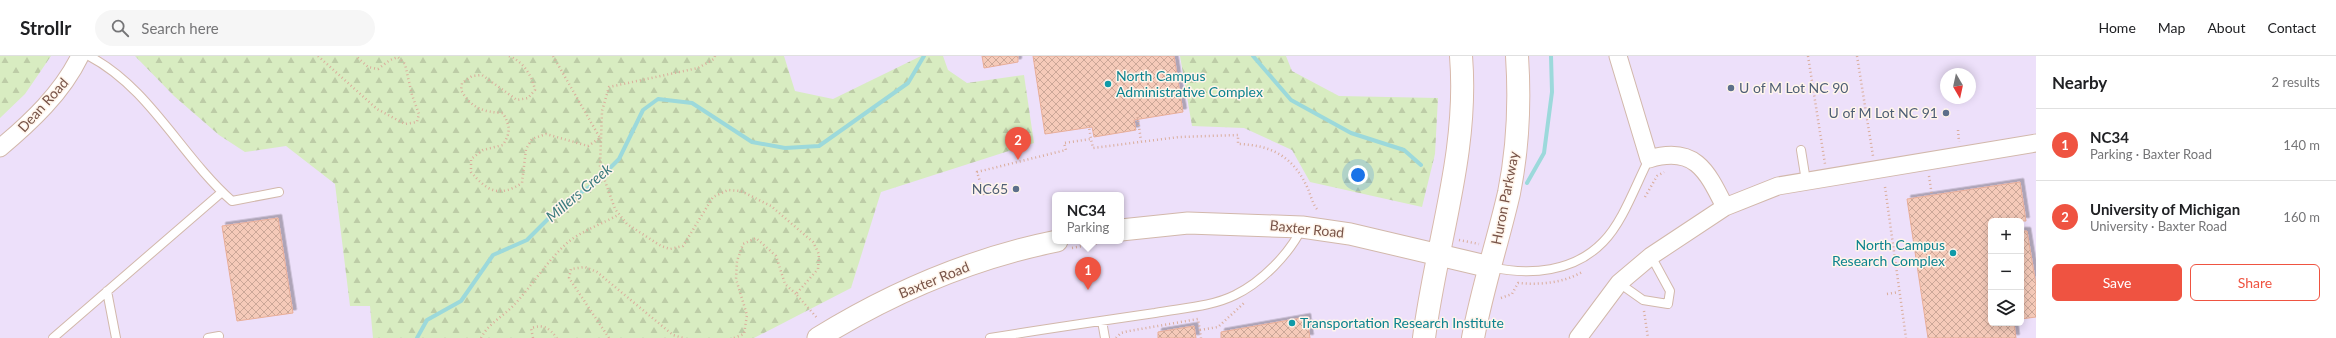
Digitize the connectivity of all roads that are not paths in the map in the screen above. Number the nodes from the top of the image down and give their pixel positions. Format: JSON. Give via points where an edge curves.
{"nodes":[{"id":1,"x":80,"y":56,"type":"edge"},
{"id":2,"x":90,"y":56,"type":"edge"},
{"id":3,"x":1461,"y":56,"type":"edge"},
{"id":4,"x":1517,"y":56,"type":"edge"},
{"id":5,"x":1618,"y":56,"type":"edge"},
{"id":6,"x":2036,"y":143,"type":"edge"},
{"id":7,"x":0,"y":148,"type":"edge"},
{"id":8,"x":1801,"y":150,"type":"dead end"},
{"id":9,"x":1649,"y":159,"type":"junction"},
{"id":10,"x":1806,"y":181,"type":"junction"},
{"id":11,"x":222,"y":192,"type":"junction"},
{"id":12,"x":279,"y":192,"type":"dead end"},
{"id":13,"x":1725,"y":207,"type":"junction"},
{"id":14,"x":1302,"y":227,"type":"junction"},
{"id":15,"x":1124,"y":230,"type":"edge"},
{"id":16,"x":1052,"y":242,"type":"edge"},
{"id":17,"x":1439,"y":254,"type":"junction"},
{"id":18,"x":1651,"y":256,"type":"junction"},
{"id":19,"x":1490,"y":267,"type":"junction"},
{"id":20,"x":1619,"y":283,"type":"junction"},
{"id":21,"x":107,"y":291,"type":"junction"},
{"id":22,"x":1102,"y":321,"type":"junction"},
{"id":23,"x":219,"y":336,"type":"dead end"},
{"id":24,"x":825,"y":336,"type":"edge"},
{"id":25,"x":53,"y":338,"type":"edge"},
{"id":26,"x":116,"y":338,"type":"edge"},
{"id":27,"x":208,"y":338,"type":"edge"},
{"id":28,"x":990,"y":338,"type":"edge"},
{"id":29,"x":1105,"y":338,"type":"edge"},
{"id":30,"x":1424,"y":338,"type":"edge"},
{"id":31,"x":1473,"y":338,"type":"edge"},
{"id":32,"x":1578,"y":338,"type":"edge"}],
"edges":[{"from":1,"to":7,"type":"street","name":"Dean Road","via":[[69,77],[52,99]]},
{"from":2,"to":11,"type":"lane","via":[[120,75]]},
{"from":3,"to":17,"type":"main road","via":[[1460,134]]},
{"from":4,"to":19,"type":"main road","name":"Huron Parkway","via":[[1518,101],[1514,159],[1508,198]]},
{"from":5,"to":9,"type":"street"},
{"from":6,"to":10,"type":"street"},
{"from":8,"to":10,"type":"lane"},
{"from":9,"to":13,"type":"street","via":[[1666,154],[1686,156],[1696,162],[1705,170]]},
{"from":9,"to":19,"type":"lane","via":[[1614,228],[1604,242],[1592,251],[1574,263],[1554,268],[1516,272]]},
{"from":10,"to":13,"type":"street","via":[[1778,186]]},
{"from":11,"to":12,"type":"lane","via":[[232,201]]},
{"from":11,"to":21,"type":"lane"},
{"from":13,"to":18,"type":"street"},
{"from":14,"to":15,"type":"street","name":"Baxter Road","via":[[1195,223]]},
{"from":14,"to":17,"type":"street","name":"Baxter Road","via":[[1350,234]]},
{"from":14,"to":22,"type":"lane","via":[[1290,249],[1259,279],[1236,295],[1216,302]]},
{"from":16,"to":24,"type":"street","name":"Baxter Road","via":[[1014,251],[899,294]]},
{"from":17,"to":19,"type":"street","name":"Baxter Road"},
{"from":17,"to":30,"type":"main road"},
{"from":18,"to":20,"type":"street"},
{"from":18,"to":20,"type":"lane","via":[[1670,291],[1668,304],[1643,300]]},
{"from":19,"to":31,"type":"main road","name":"Huron Parkway"},
{"from":20,"to":32,"type":"street"},
{"from":21,"to":25,"type":"lane"},
{"from":21,"to":26,"type":"lane"},
{"from":22,"to":28,"type":"lane"},
{"from":22,"to":29,"type":"lane"},
{"from":23,"to":27,"type":"lane"}]}
